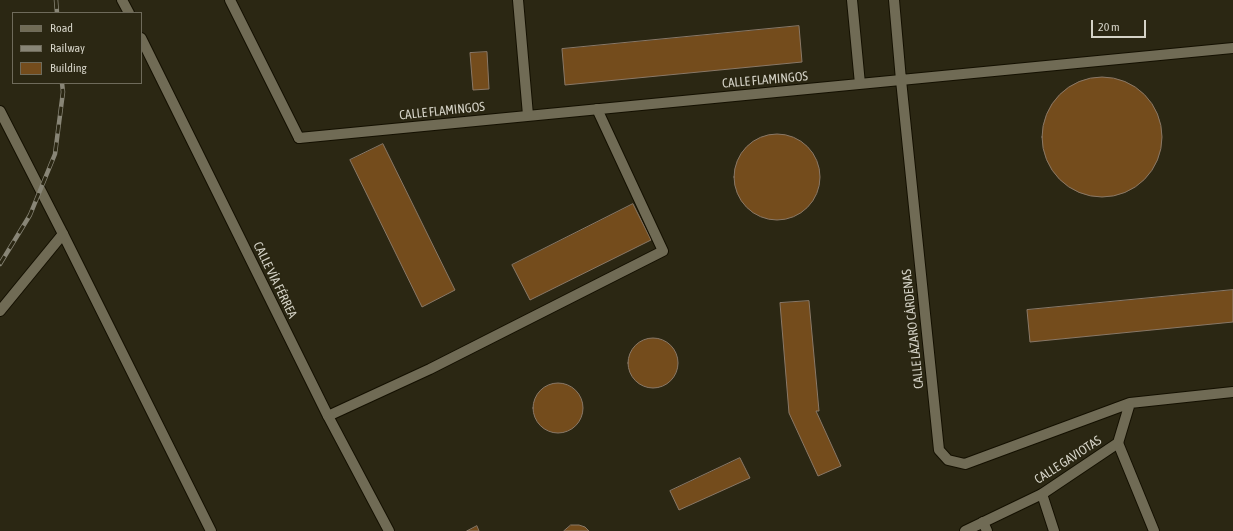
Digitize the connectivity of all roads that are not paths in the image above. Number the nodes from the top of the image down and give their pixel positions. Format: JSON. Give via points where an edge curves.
{"nodes":[{"id":1,"x":122,"y":0,"type":"edge"},
{"id":2,"x":230,"y":0,"type":"edge"},
{"id":3,"x":518,"y":0,"type":"edge"},
{"id":4,"x":852,"y":0,"type":"edge"},
{"id":5,"x":894,"y":0,"type":"edge"},
{"id":6,"x":128,"y":12,"type":"edge"},
{"id":7,"x":142,"y":40,"type":"edge"},
{"id":8,"x":1233,"y":48,"type":"edge"},
{"id":9,"x":901,"y":80,"type":"junction"},
{"id":10,"x":860,"y":84,"type":"junction"},
{"id":11,"x":597,"y":109,"type":"junction"},
{"id":12,"x":0,"y":112,"type":"edge"},
{"id":13,"x":528,"y":116,"type":"junction"},
{"id":14,"x":64,"y":234,"type":"junction"},
{"id":15,"x":0,"y":311,"type":"edge"},
{"id":16,"x":1233,"y":392,"type":"edge"},
{"id":17,"x":1130,"y":403,"type":"junction"},
{"id":18,"x":328,"y":416,"type":"junction"},
{"id":19,"x":1118,"y":443,"type":"junction"},
{"id":20,"x":1042,"y":494,"type":"junction"},
{"id":21,"x":985,"y":527,"type":"edge"},
{"id":22,"x":211,"y":531,"type":"edge"},
{"id":23,"x":389,"y":531,"type":"edge"},
{"id":24,"x":965,"y":531,"type":"edge"},
{"id":25,"x":1054,"y":531,"type":"edge"},
{"id":26,"x":1154,"y":531,"type":"edge"}],
"edges":[{"from":1,"to":6,"type":"street"},
{"from":2,"to":13,"type":"street","name":"CALLE FLAMINGOS","via":[[299,138]]},
{"from":3,"to":13,"type":"street"},
{"from":4,"to":10,"type":"street"},
{"from":5,"to":9,"type":"street","name":"CALLE LÁZARO CÁRDENAS"},
{"from":7,"to":18,"type":"street","name":"CALLE VÍA FÉRREA"},
{"from":8,"to":9,"type":"street","name":"CALLE FLAMINGOS"},
{"from":9,"to":10,"type":"street","name":"CALLE FLAMINGOS"},
{"from":9,"to":17,"type":"street","name":"CALLE LÁZARO CÁRDENAS","via":[[939,450],[948,460],[965,464]]},
{"from":10,"to":11,"type":"street","name":"CALLE FLAMINGOS"},
{"from":11,"to":13,"type":"street","name":"CALLE FLAMINGOS"},
{"from":11,"to":18,"type":"street","via":[[663,251],[430,369]]},
{"from":12,"to":14,"type":"street"},
{"from":14,"to":15,"type":"street"},
{"from":14,"to":22,"type":"street"},
{"from":16,"to":17,"type":"street"},
{"from":17,"to":19,"type":"street","name":"CALLE GAVIOTAS"},
{"from":18,"to":23,"type":"street","name":"CALLE VÍA FÉRREA"},
{"from":19,"to":20,"type":"street","name":"CALLE GAVIOTAS"},
{"from":19,"to":26,"type":"street"},
{"from":20,"to":21,"type":"street","name":"CALLE GAVIOTAS"},
{"from":20,"to":25,"type":"street"},
{"from":21,"to":24,"type":"street","name":"CALLE GAVIOTAS"}]}
